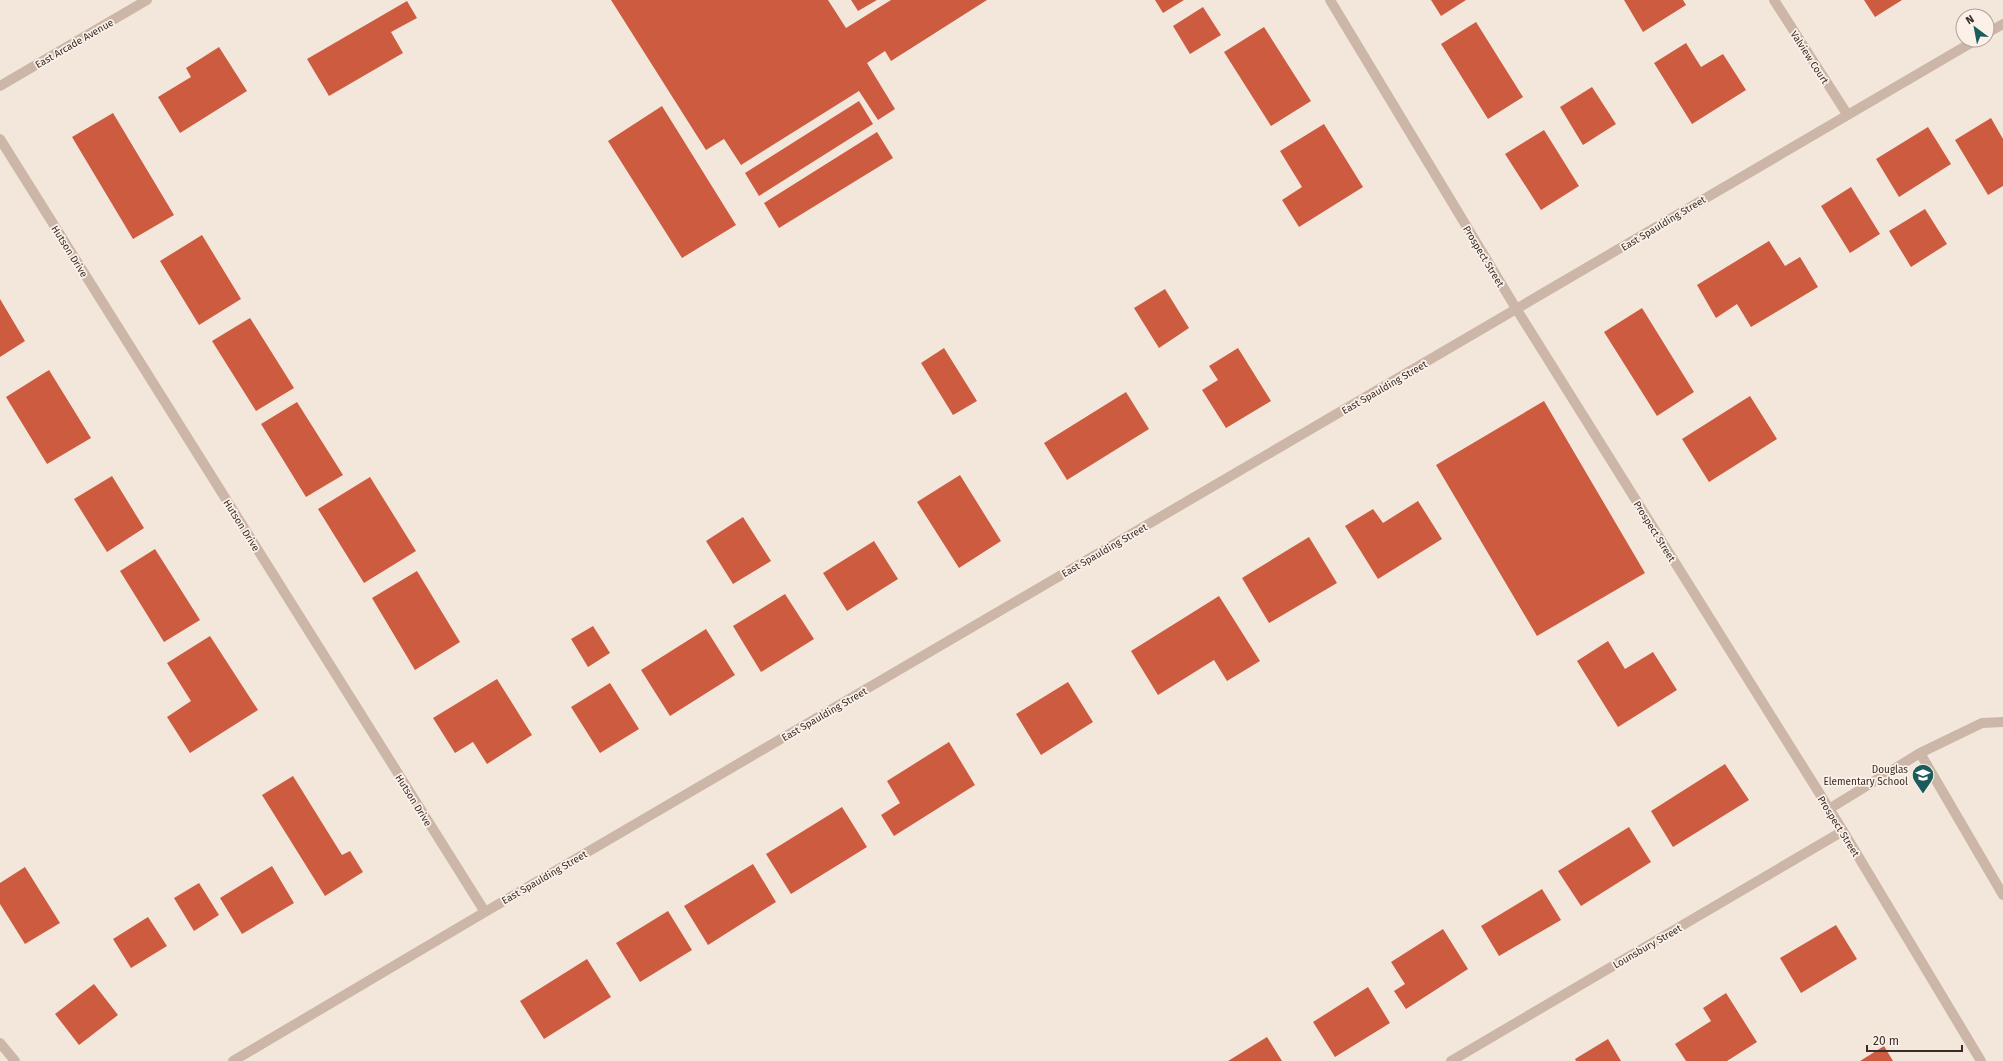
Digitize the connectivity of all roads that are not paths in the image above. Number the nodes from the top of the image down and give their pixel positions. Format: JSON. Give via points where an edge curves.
{"nodes":[{"id":1,"x":147,"y":0,"type":"edge"},
{"id":2,"x":1330,"y":0,"type":"edge"},
{"id":3,"x":1774,"y":0,"type":"edge"},
{"id":4,"x":1962,"y":48,"type":"edge"},
{"id":5,"x":0,"y":86,"type":"edge"},
{"id":6,"x":1847,"y":114,"type":"junction"},
{"id":7,"x":0,"y":139,"type":"edge"},
{"id":8,"x":1517,"y":310,"type":"junction"},
{"id":9,"x":2003,"y":722,"type":"edge"},
{"id":10,"x":1920,"y":753,"type":"junction"},
{"id":11,"x":1829,"y":810,"type":"junction"},
{"id":12,"x":1843,"y":831,"type":"junction"},
{"id":13,"x":2003,"y":895,"type":"edge"},
{"id":14,"x":485,"y":912,"type":"junction"},
{"id":15,"x":0,"y":1043,"type":"edge"},
{"id":16,"x":15,"y":1061,"type":"edge"},
{"id":17,"x":233,"y":1061,"type":"edge"},
{"id":18,"x":1452,"y":1061,"type":"edge"},
{"id":19,"x":1981,"y":1061,"type":"edge"}],
"edges":[{"from":1,"to":5,"type":"street","name":"East Arcade Avenue"},
{"from":2,"to":8,"type":"street","name":"Prospect Street"},
{"from":3,"to":6,"type":"street","name":"Valview Court"},
{"from":4,"to":6,"type":"street","name":"East Spaulding Street"},
{"from":6,"to":8,"type":"street","name":"East Spaulding Street"},
{"from":7,"to":14,"type":"street","name":"Hutson Drive"},
{"from":8,"to":11,"type":"street","name":"Prospect Street"},
{"from":8,"to":14,"type":"street","name":"East Spaulding Street"},
{"from":9,"to":10,"type":"street","via":[[1982,723]]},
{"from":10,"to":11,"type":"street"},
{"from":10,"to":13,"type":"street"},
{"from":11,"to":12,"type":"street","name":"Prospect Street"},
{"from":12,"to":18,"type":"street","name":"Lounsbury Street"},
{"from":12,"to":19,"type":"street","name":"Prospect Street"},
{"from":14,"to":17,"type":"street","name":"East Spaulding Street"},
{"from":15,"to":16,"type":"street"}]}
